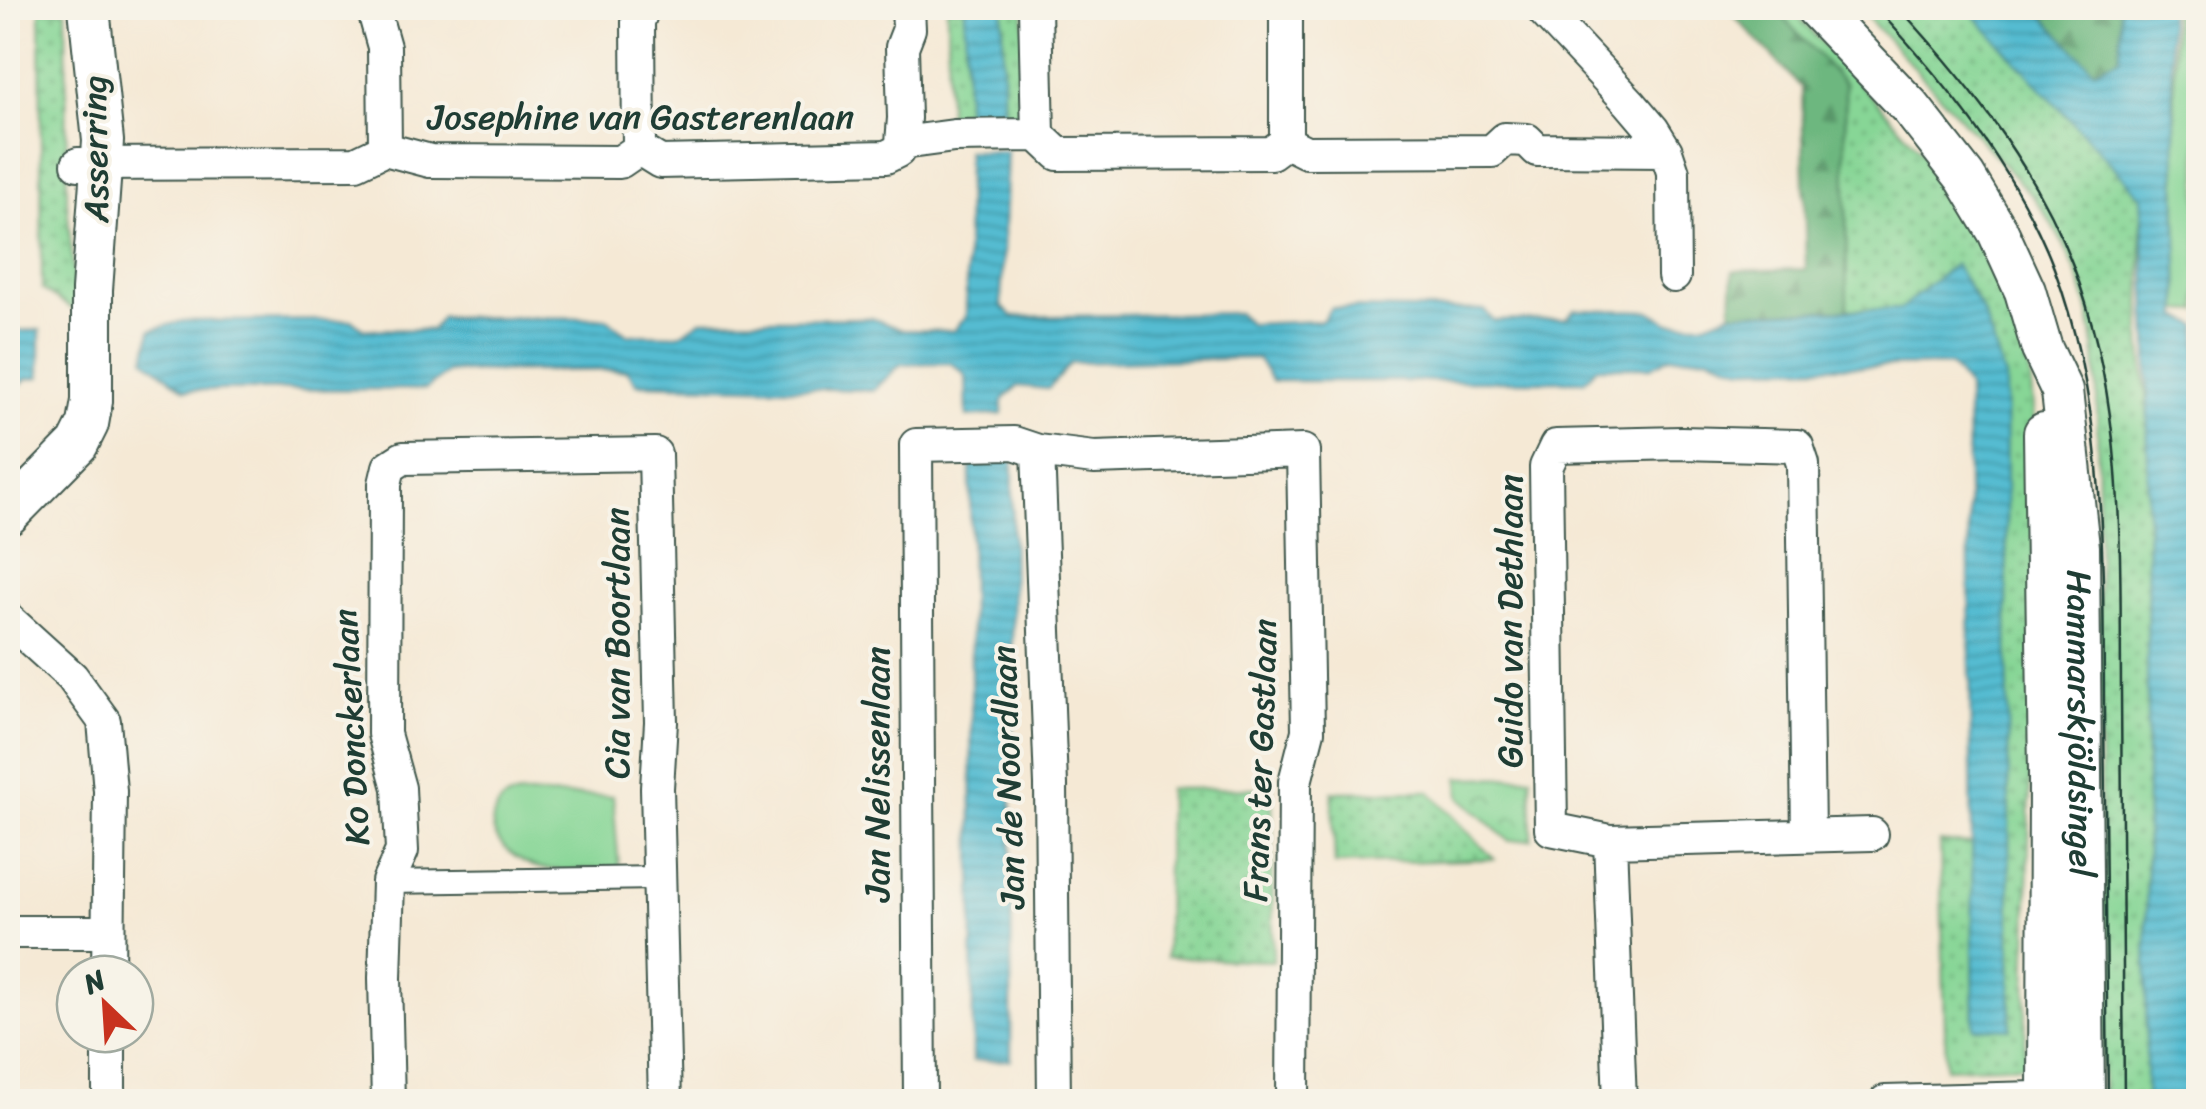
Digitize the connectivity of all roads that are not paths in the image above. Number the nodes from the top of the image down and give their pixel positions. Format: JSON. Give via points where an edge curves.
{"nodes":[{"id":1,"x":89,"y":8,"type":"edge"},
{"id":2,"x":373,"y":8,"type":"edge"},
{"id":3,"x":643,"y":8,"type":"edge"},
{"id":4,"x":908,"y":8,"type":"edge"},
{"id":5,"x":1035,"y":8,"type":"edge"},
{"id":6,"x":1286,"y":8,"type":"edge"},
{"id":7,"x":1541,"y":8,"type":"edge"},
{"id":8,"x":1816,"y":8,"type":"edge"},
{"id":9,"x":1038,"y":135,"type":"junction"},
{"id":10,"x":1286,"y":142,"type":"junction"},
{"id":11,"x":902,"y":143,"type":"junction"},
{"id":12,"x":385,"y":149,"type":"junction"},
{"id":13,"x":639,"y":149,"type":"junction"},
{"id":14,"x":1666,"y":151,"type":"junction"},
{"id":15,"x":90,"y":164,"type":"junction"},
{"id":16,"x":1674,"y":276,"type":"dead end"},
{"id":17,"x":916,"y":445,"type":"joint"},
{"id":18,"x":1038,"y":451,"type":"junction"},
{"id":19,"x":390,"y":468,"type":"joint"},
{"id":20,"x":8,"y":515,"type":"edge"},
{"id":21,"x":8,"y":618,"type":"edge"},
{"id":22,"x":1872,"y":834,"type":"dead end"},
{"id":23,"x":1808,"y":835,"type":"junction"},
{"id":24,"x":1610,"y":841,"type":"junction"},
{"id":25,"x":660,"y":878,"type":"junction"},
{"id":26,"x":388,"y":882,"type":"junction"},
{"id":27,"x":8,"y":932,"type":"edge"},
{"id":28,"x":108,"y":932,"type":"junction"},
{"id":29,"x":108,"y":954,"type":"edge"},
{"id":30,"x":109,"y":1054,"type":"edge"},
{"id":31,"x":2066,"y":1099,"type":"edge"},
{"id":32,"x":109,"y":1102,"type":"edge"},
{"id":33,"x":388,"y":1102,"type":"edge"},
{"id":34,"x":664,"y":1102,"type":"edge"},
{"id":35,"x":920,"y":1102,"type":"edge"},
{"id":36,"x":1054,"y":1102,"type":"edge"},
{"id":37,"x":1293,"y":1102,"type":"edge"},
{"id":38,"x":1620,"y":1102,"type":"edge"},
{"id":39,"x":1885,"y":1102,"type":"edge"}],
"edges":[{"from":1,"to":15,"type":"street","name":"Asserring"},
{"from":2,"to":12,"type":"street","via":[[384,47]]},
{"from":3,"to":13,"type":"street"},
{"from":4,"to":11,"type":"street"},
{"from":5,"to":9,"type":"street"},
{"from":6,"to":10,"type":"street"},
{"from":7,"to":14,"type":"street","via":[[1630,102]]},
{"from":8,"to":31,"type":"street","name":"Hammarskjöldsingel","via":[[1911,108],[1965,177],[2025,291],[2062,391],[2079,546]]},
{"from":9,"to":10,"type":"street","via":[[1058,154],[1271,153]]},
{"from":9,"to":11,"type":"street","name":"Josephine van Gasterenlaan"},
{"from":10,"to":14,"type":"street","via":[[1306,152],[1492,151],[1505,139],[1527,140],[1537,150]]},
{"from":11,"to":13,"type":"street","name":"Josephine van Gasterenlaan","via":[[886,157],[660,162]]},
{"from":12,"to":13,"type":"street","name":"Josephine van Gasterenlaan","via":[[430,161],[601,162],[620,162]]},
{"from":12,"to":15,"type":"street","name":"Josephine van Gasterenlaan","via":[[356,163]]},
{"from":14,"to":16,"type":"street","via":[[1673,172]]},
{"from":15,"to":20,"type":"street","name":"Asserring","via":[[88,424],[78,444]]},
{"from":17,"to":18,"type":"street","name":"Frans ter Gastlaan","via":[[1014,443]]},
{"from":17,"to":35,"type":"street","name":"Jan Nelissenlaan"},
{"from":18,"to":36,"type":"street","name":"Jan de Noordlaan"},
{"from":18,"to":37,"type":"street","name":"Frans ter Gastlaan","via":[[1094,458],[1303,450],[1308,731],[1295,782]]},
{"from":19,"to":25,"type":"street","name":"Cia van Boortlaan","via":[[403,458],[655,454]]},
{"from":19,"to":26,"type":"street","name":"Ko Donckerlaan","via":[[384,484],[384,734],[399,788],[402,851]]},
{"from":21,"to":28,"type":"street","via":[[72,677],[104,721]]},
{"from":22,"to":23,"type":"street","name":"Guido van Dethlaan"},
{"from":23,"to":24,"type":"street","name":"Guido van Dethlaan"},
{"from":23,"to":24,"type":"street","name":"Guido van Dethlaan","via":[[1803,464],[1797,446],[1556,446],[1546,466],[1550,829]]},
{"from":24,"to":38,"type":"street"},
{"from":25,"to":26,"type":"street"},
{"from":25,"to":34,"type":"street","name":"Cia van Boortlaan"},
{"from":26,"to":33,"type":"street","name":"Ko Donckerlaan"},
{"from":27,"to":28,"type":"street"},
{"from":28,"to":29,"type":"street"},
{"from":30,"to":32,"type":"street"},
{"from":31,"to":39,"type":"street"}]}
